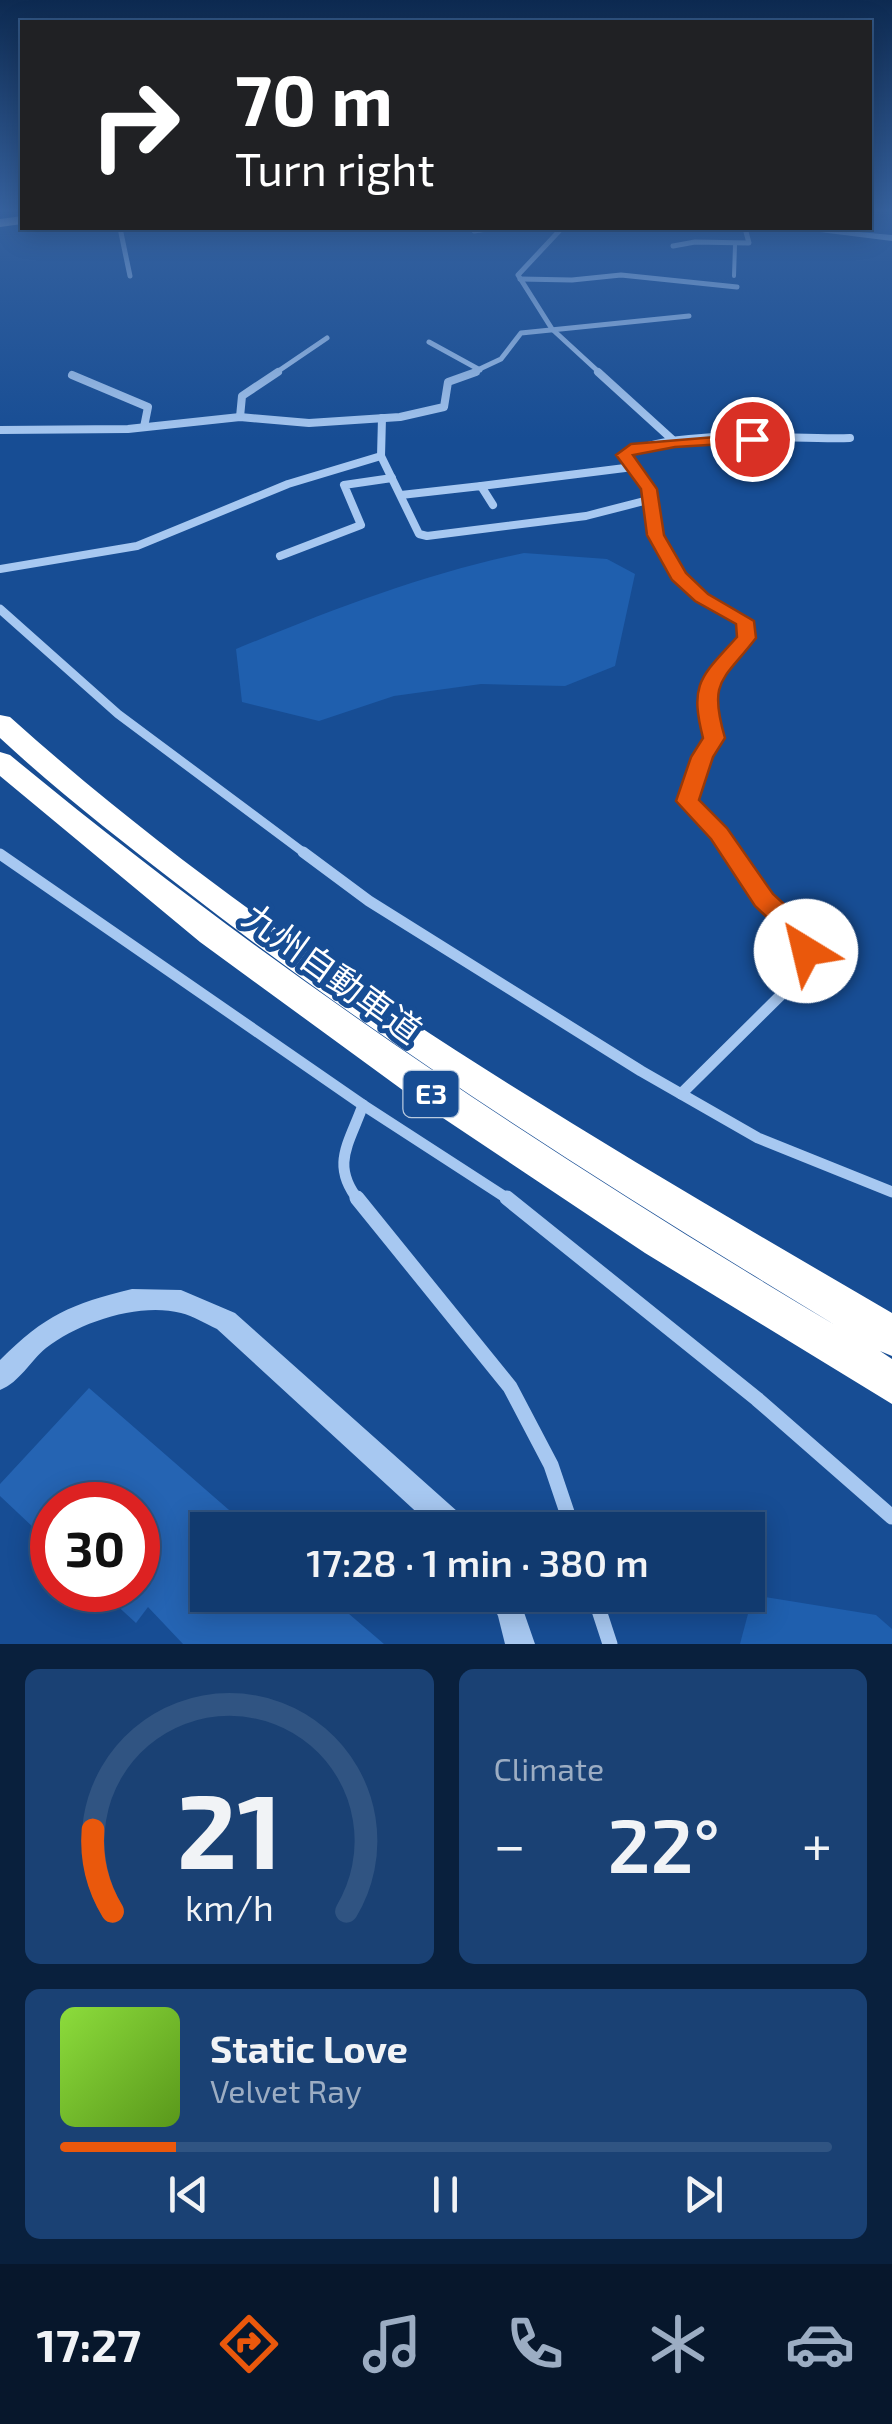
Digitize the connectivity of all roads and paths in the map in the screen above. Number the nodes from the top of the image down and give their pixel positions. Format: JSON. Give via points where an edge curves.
{"nodes":[{"id":1,"x":524,"y":286,"type":"edge"},
{"id":2,"x":723,"y":286,"type":"edge"},
{"id":3,"x":736,"y":287,"type":"dead end"},
{"id":4,"x":689,"y":316,"type":"dead end"},
{"id":5,"x":552,"y":329,"type":"junction"},
{"id":6,"x":326,"y":338,"type":"dead end"},
{"id":7,"x":429,"y":342,"type":"dead end"},
{"id":8,"x":480,"y":370,"type":"junction"},
{"id":9,"x":72,"y":374,"type":"dead end"},
{"id":10,"x":240,"y":417,"type":"junction"},
{"id":11,"x":382,"y":418,"type":"junction"},
{"id":12,"x":144,"y":426,"type":"junction"},
{"id":13,"x":0,"y":430,"type":"edge"},
{"id":14,"x":850,"y":438,"type":"dead end"},
{"id":15,"x":675,"y":442,"type":"junction"},
{"id":16,"x":381,"y":456,"type":"junction"},
{"id":17,"x":633,"y":467,"type":"junction"},
{"id":18,"x":392,"y":478,"type":"junction"},
{"id":19,"x":481,"y":486,"type":"junction"},
{"id":20,"x":401,"y":495,"type":"junction"},
{"id":21,"x":648,"y":500,"type":"junction"},
{"id":22,"x":492,"y":504,"type":"dead end"},
{"id":23,"x":280,"y":556,"type":"dead end"},
{"id":24,"x":0,"y":570,"type":"edge"},
{"id":25,"x":0,"y":609,"type":"edge"},
{"id":26,"x":0,"y":723,"type":"edge"},
{"id":27,"x":0,"y":762,"type":"edge"},
{"id":28,"x":0,"y":854,"type":"edge"},
{"id":29,"x":680,"y":1094,"type":"junction"},
{"id":30,"x":363,"y":1104,"type":"junction"},
{"id":31,"x":892,"y":1192,"type":"edge"},
{"id":32,"x":892,"y":1336,"type":"edge"},
{"id":33,"x":0,"y":1378,"type":"edge"},
{"id":34,"x":892,"y":1382,"type":"edge"},
{"id":35,"x":437,"y":1512,"type":"edge"},
{"id":36,"x":567,"y":1512,"type":"edge"},
{"id":37,"x":892,"y":1517,"type":"edge"},
{"id":38,"x":511,"y":1612,"type":"edge"},
{"id":39,"x":600,"y":1612,"type":"edge"},
{"id":40,"x":520,"y":1644,"type":"edge"},
{"id":41,"x":610,"y":1644,"type":"edge"}],
"edges":[{"from":1,"to":5,"type":"street"},
{"from":2,"to":3,"type":"street"},
{"from":4,"to":5,"type":"street"},
{"from":5,"to":8,"type":"street","via":[[522,333],[512,352]]},
{"from":5,"to":15,"type":"street"},
{"from":6,"to":10,"type":"street","via":[[242,396]]},
{"from":7,"to":8,"type":"street"},
{"from":8,"to":11,"type":"street","via":[[448,382],[444,407]]},
{"from":9,"to":12,"type":"street","via":[[148,407]]},
{"from":10,"to":11,"type":"street","via":[[309,423]]},
{"from":10,"to":12,"type":"street"},
{"from":11,"to":16,"type":"street"},
{"from":12,"to":13,"type":"street"},
{"from":14,"to":15,"type":"street"},
{"from":15,"to":17,"type":"street","via":[[625,451]]},
{"from":16,"to":18,"type":"street"},
{"from":16,"to":24,"type":"street","via":[[288,484],[136,546]]},
{"from":17,"to":19,"type":"street"},
{"from":17,"to":21,"type":"street","via":[[649,489]]},
{"from":18,"to":20,"type":"street"},
{"from":18,"to":23,"type":"street","via":[[344,485],[360,525]]},
{"from":19,"to":20,"type":"street"},
{"from":19,"to":22,"type":"street"},
{"from":20,"to":21,"type":"street","via":[[419,534],[435,536],[586,516]]},
{"from":21,"to":29,"type":"street","via":[[656,535],[679,576],[702,598],[745,621],[746,638],[711,679],[705,705],[714,738],[687,801],[764,900],[800,932],[806,951],[788,988]]},
{"from":25,"to":29,"type":"street","via":[[118,714],[370,901]]},
{"from":26,"to":32,"type":"highway","name":"九州自動車道","number":"E3","via":[[201,888],[454,1068]]},
{"from":27,"to":34,"type":"highway","name":"九州自動車道","number":"E3","via":[[171,905],[444,1104]]},
{"from":28,"to":30,"type":"street"},
{"from":29,"to":31,"type":"street","via":[[758,1138]]},
{"from":30,"to":36,"type":"street","via":[[340,1169],[344,1184],[510,1387]]},
{"from":30,"to":37,"type":"street","via":[[528,1212],[758,1398]]},
{"from":33,"to":35,"type":"street","via":[[38,1339],[85,1312],[132,1300],[181,1301],[226,1321]]},
{"from":38,"to":40,"type":"street"},
{"from":39,"to":41,"type":"street"}]}
